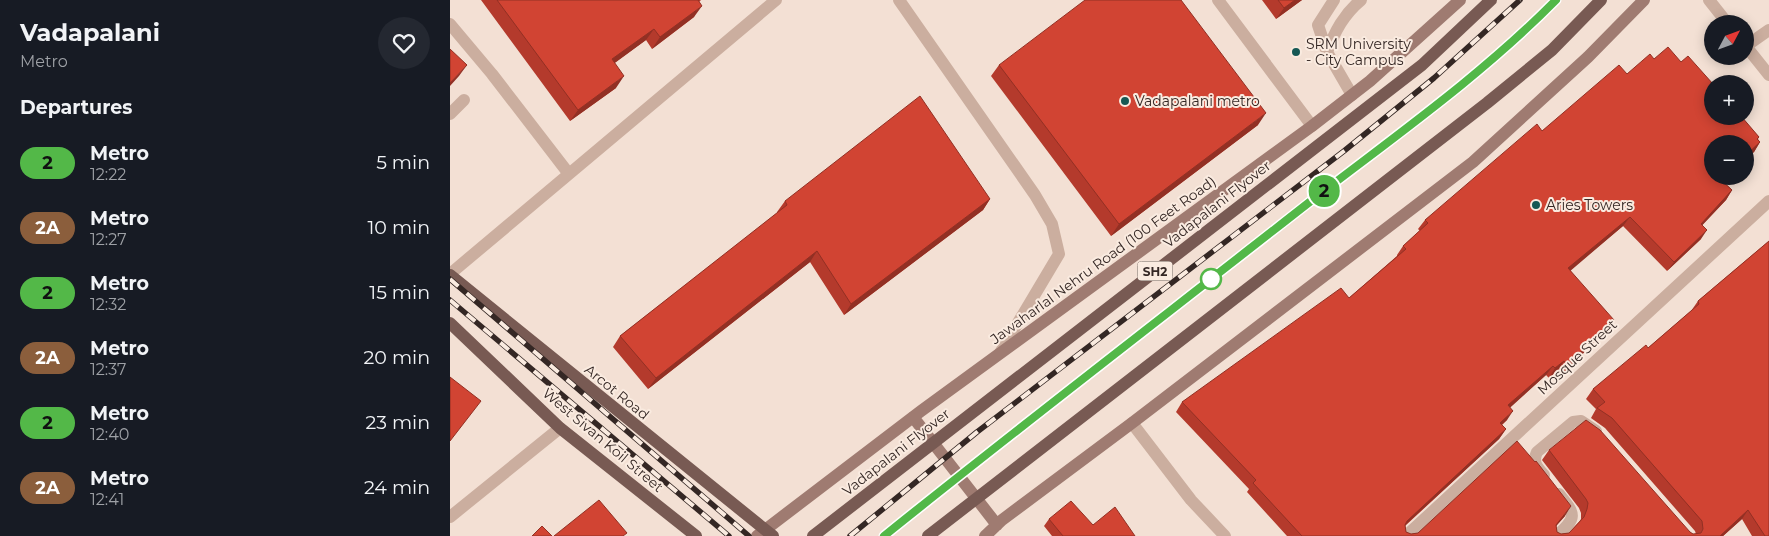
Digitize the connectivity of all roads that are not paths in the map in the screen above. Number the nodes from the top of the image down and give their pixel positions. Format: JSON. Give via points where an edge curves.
{"nodes":[{"id":1,"x":776,"y":0,"type":"edge"},
{"id":2,"x":899,"y":0,"type":"edge"},
{"id":3,"x":1218,"y":0,"type":"edge"},
{"id":4,"x":1334,"y":0,"type":"edge"},
{"id":5,"x":1361,"y":0,"type":"edge"},
{"id":6,"x":1460,"y":0,"type":"edge"},
{"id":7,"x":1491,"y":0,"type":"edge"},
{"id":8,"x":1601,"y":0,"type":"edge"},
{"id":9,"x":1644,"y":0,"type":"edge"},
{"id":10,"x":1709,"y":0,"type":"edge"},
{"id":11,"x":1721,"y":15,"type":"edge"},
{"id":12,"x":450,"y":24,"type":"edge"},
{"id":13,"x":1769,"y":30,"type":"edge"},
{"id":14,"x":1754,"y":39,"type":"edge"},
{"id":15,"x":1327,"y":52,"type":"junction"},
{"id":16,"x":1754,"y":57,"type":"edge"},
{"id":17,"x":1769,"y":76,"type":"edge"},
{"id":18,"x":1352,"y":95,"type":"junction"},
{"id":19,"x":464,"y":100,"type":"dead end"},
{"id":20,"x":450,"y":114,"type":"edge"},
{"id":21,"x":1312,"y":126,"type":"junction"},
{"id":22,"x":569,"y":174,"type":"junction"},
{"id":23,"x":1769,"y":201,"type":"edge"},
{"id":24,"x":450,"y":275,"type":"edge"},
{"id":25,"x":450,"y":323,"type":"edge"},
{"id":26,"x":1000,"y":353,"type":"junction"},
{"id":27,"x":913,"y":417,"type":"junction"},
{"id":28,"x":1132,"y":423,"type":"junction"},
{"id":29,"x":560,"y":428,"type":"junction"},
{"id":30,"x":1606,"y":441,"type":"edge"},
{"id":31,"x":450,"y":516,"type":"edge"},
{"id":32,"x":997,"y":525,"type":"junction"},
{"id":33,"x":765,"y":534,"type":"edge"},
{"id":34,"x":696,"y":536,"type":"edge"},
{"id":35,"x":813,"y":536,"type":"edge"},
{"id":36,"x":928,"y":536,"type":"edge"},
{"id":37,"x":985,"y":536,"type":"edge"},
{"id":38,"x":1225,"y":536,"type":"edge"},
{"id":39,"x":1406,"y":536,"type":"edge"},
{"id":40,"x":1557,"y":536,"type":"edge"}],
"edges":[{"from":1,"to":22,"type":"street"},
{"from":2,"to":26,"type":"street","via":[[1052,224],[1059,254]]},
{"from":3,"to":21,"type":"street"},
{"from":4,"to":15,"type":"street","via":[[1318,25]]},
{"from":5,"to":15,"type":"street","via":[[1336,29]]},
{"from":6,"to":18,"type":"street","name":"Jawaharlal Nehru Road (100 Feet Road)"},
{"from":7,"to":35,"type":"main road","name":"Vadapalani Flyover","number":"SH2","via":[[1422,65]]},
{"from":8,"to":36,"type":"main road","via":[[1552,50],[1487,103]]},
{"from":9,"to":28,"type":"street","via":[[1588,57],[1472,162]]},
{"from":10,"to":11,"type":"street"},
{"from":12,"to":22,"type":"street"},
{"from":13,"to":14,"type":"street"},
{"from":15,"to":18,"type":"street"},
{"from":16,"to":17,"type":"street"},
{"from":18,"to":21,"type":"street","name":"Jawaharlal Nehru Road (100 Feet Road)"},
{"from":19,"to":20,"type":"street"},
{"from":21,"to":26,"type":"street","name":"Jawaharlal Nehru Road (100 Feet Road)"},
{"from":22,"to":24,"type":"street"},
{"from":23,"to":39,"type":"street","name":"Mosque Street"},
{"from":24,"to":33,"type":"main road","name":"Arcot Road"},
{"from":25,"to":29,"type":"main road","name":"West Sivan Koil Street"},
{"from":26,"to":27,"type":"street","name":"Jawaharlal Nehru Road (100 Feet Road)"},
{"from":27,"to":32,"type":"street"},
{"from":27,"to":33,"type":"street","name":"Jawaharlal Nehru Road (100 Feet Road)"},
{"from":28,"to":32,"type":"street"},
{"from":28,"to":38,"type":"street","via":[[1192,500]]},
{"from":29,"to":31,"type":"street"},
{"from":29,"to":34,"type":"main road","name":"West Sivan Koil Street"},
{"from":30,"to":40,"type":"street","via":[[1588,424],[1573,422],[1537,452],[1535,464],[1573,513],[1571,523]]},
{"from":32,"to":37,"type":"street"}]}
